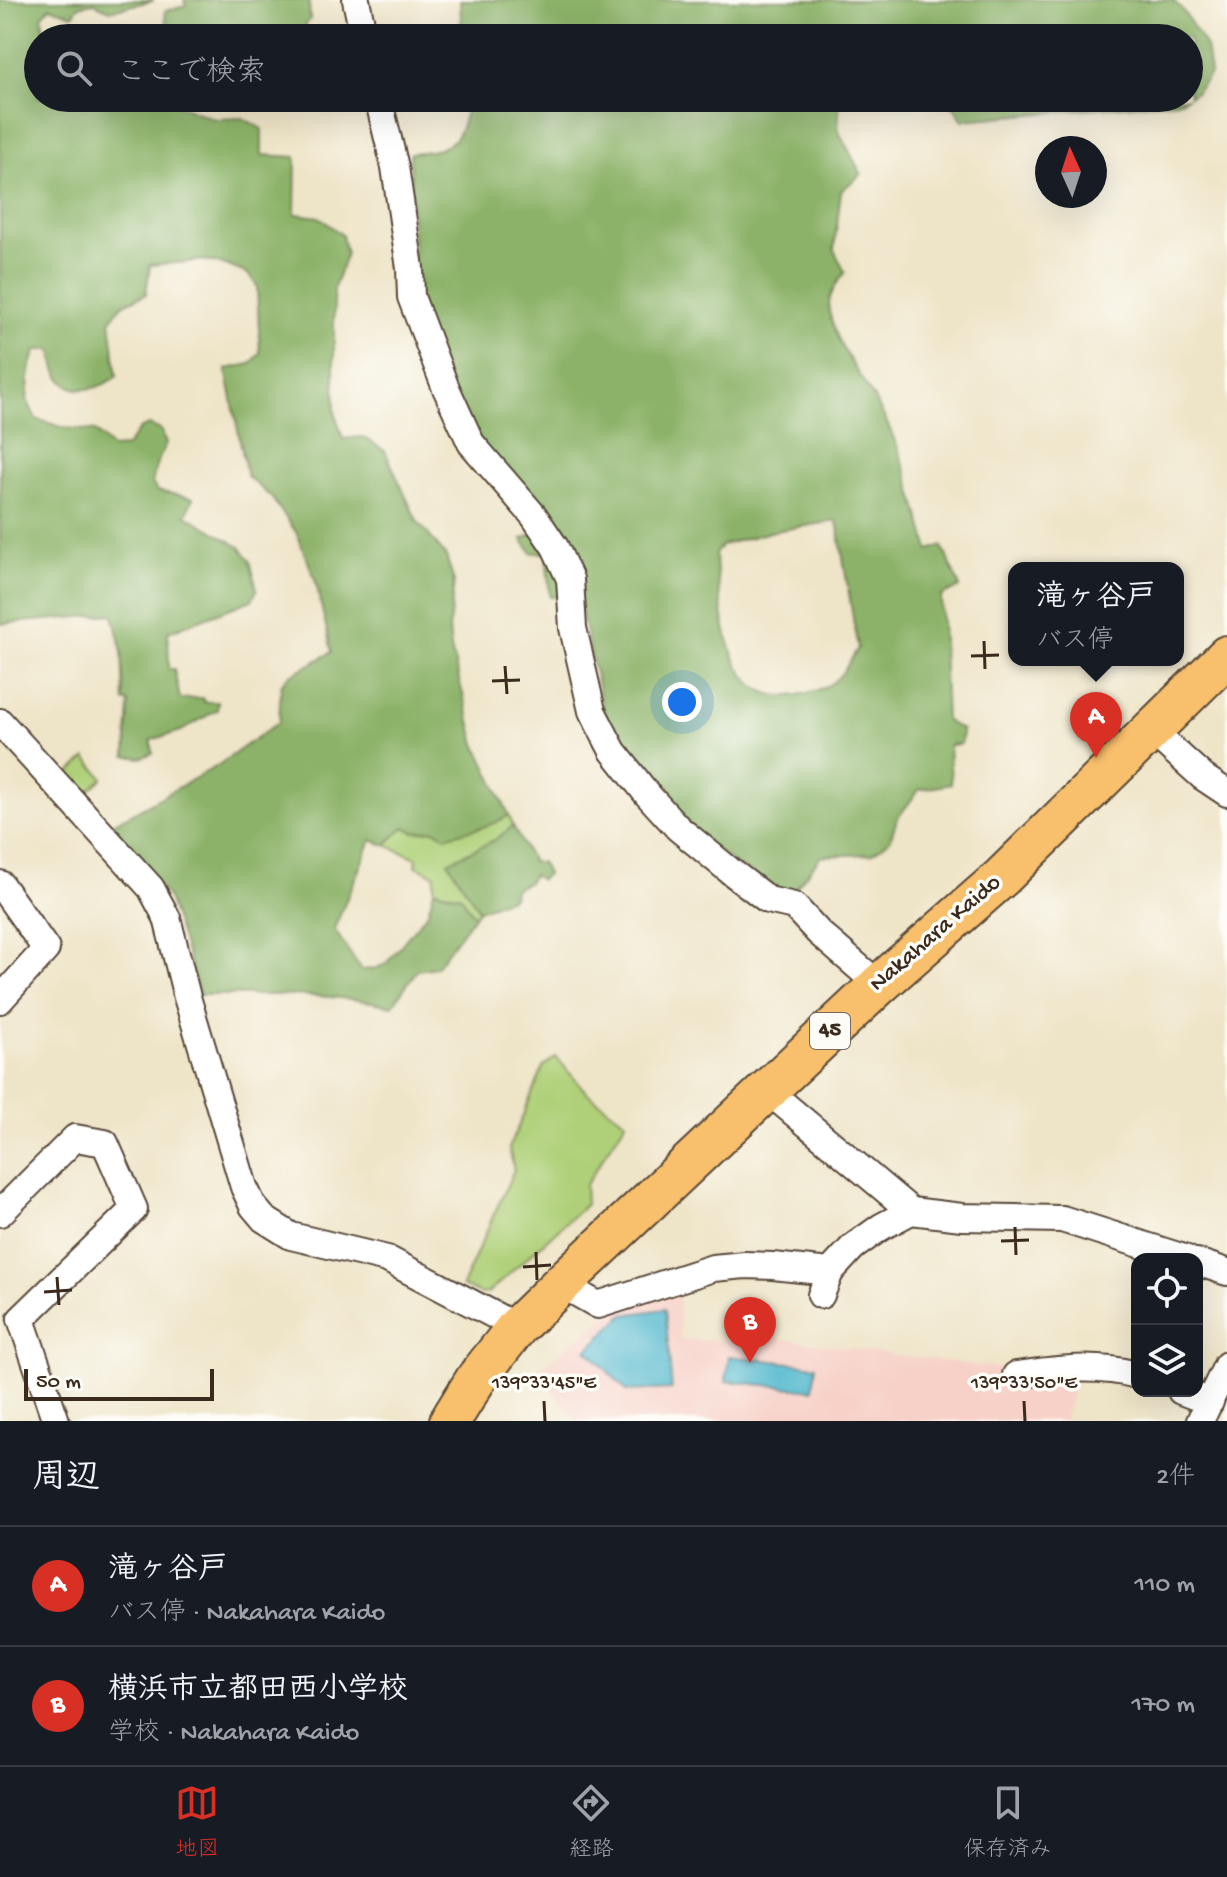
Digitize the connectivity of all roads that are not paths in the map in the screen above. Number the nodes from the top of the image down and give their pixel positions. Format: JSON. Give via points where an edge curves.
{"nodes":[{"id":1,"x":356,"y":0,"type":"edge"},
{"id":2,"x":361,"y":24,"type":"edge"},
{"id":3,"x":381,"y":112,"type":"edge"},
{"id":4,"x":1227,"y":656,"type":"edge"},
{"id":5,"x":0,"y":722,"type":"edge"},
{"id":6,"x":1152,"y":731,"type":"junction"},
{"id":7,"x":1227,"y":793,"type":"edge"},
{"id":8,"x":0,"y":884,"type":"edge"},
{"id":9,"x":879,"y":985,"type":"junction"},
{"id":10,"x":0,"y":1000,"type":"edge"},
{"id":11,"x":768,"y":1091,"type":"junction"},
{"id":12,"x":911,"y":1211,"type":"junction"},
{"id":13,"x":0,"y":1213,"type":"edge"},
{"id":14,"x":1168,"y":1253,"type":"edge"},
{"id":15,"x":1203,"y":1264,"type":"edge"},
{"id":16,"x":1227,"y":1272,"type":"edge"},
{"id":17,"x":561,"y":1284,"type":"junction"},
{"id":18,"x":517,"y":1327,"type":"junction"},
{"id":19,"x":1227,"y":1365,"type":"edge"},
{"id":20,"x":1131,"y":1373,"type":"edge"},
{"id":21,"x":1016,"y":1375,"type":"dead end"},
{"id":22,"x":1188,"y":1397,"type":"edge"},
{"id":23,"x":1205,"y":1412,"type":"edge"},
{"id":24,"x":56,"y":1421,"type":"edge"},
{"id":25,"x":450,"y":1421,"type":"edge"}],
"edges":[{"from":1,"to":2,"type":"street"},
{"from":3,"to":9,"type":"street","via":[[395,167],[411,297],[471,443],[534,516],[570,579],[573,628],[592,711],[613,751],[678,828],[768,900],[794,906]]},
{"from":4,"to":6,"type":"main road","name":"Nakahara Kaido","number":"45"},
{"from":5,"to":18,"type":"street","via":[[151,888],[167,918],[244,1187],[264,1219],[291,1236],[387,1259]]},
{"from":6,"to":7,"type":"street"},
{"from":6,"to":9,"type":"main road","name":"Nakahara Kaido","number":"45","via":[[1002,877]]},
{"from":8,"to":10,"type":"street","via":[[46,949]]},
{"from":9,"to":11,"type":"main road","name":"Nakahara Kaido","number":"45"},
{"from":11,"to":12,"type":"street"},
{"from":11,"to":17,"type":"main road","name":"Nakahara Kaido","number":"45"},
{"from":12,"to":14,"type":"street","via":[[1062,1219]]},
{"from":12,"to":17,"type":"street","via":[[853,1247],[826,1284],[773,1266],[745,1265],[713,1268],[598,1305]]},
{"from":13,"to":24,"type":"street","via":[[75,1138],[105,1143],[134,1209],[21,1319]]},
{"from":15,"to":16,"type":"street"},
{"from":17,"to":18,"type":"main road","name":"Nakahara Kaido","number":"45"},
{"from":18,"to":25,"type":"main road","name":"Nakahara Kaido","number":"45"},
{"from":19,"to":23,"type":"street"},
{"from":20,"to":21,"type":"street","via":[[1084,1368]]},
{"from":22,"to":23,"type":"street"}]}
